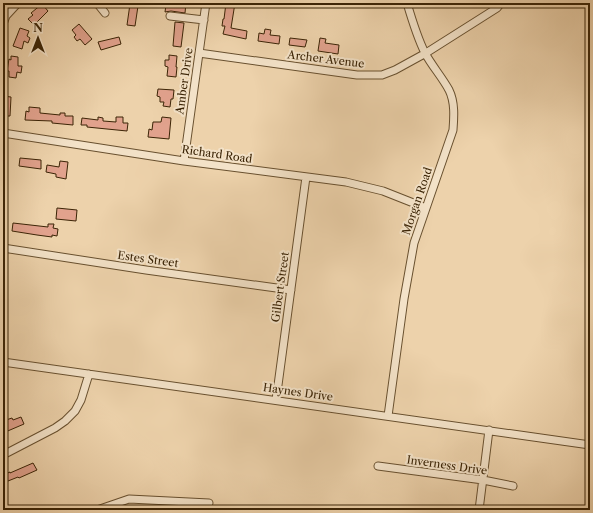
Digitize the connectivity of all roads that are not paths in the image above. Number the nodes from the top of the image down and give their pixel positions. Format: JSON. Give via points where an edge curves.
{"nodes":[{"id":1,"x":18,"y":3,"type":"edge"},
{"id":2,"x":97,"y":3,"type":"edge"},
{"id":3,"x":206,"y":3,"type":"edge"},
{"id":4,"x":406,"y":3,"type":"edge"},
{"id":5,"x":501,"y":3,"type":"edge"},
{"id":6,"x":105,"y":13,"type":"dead end"},
{"id":7,"x":170,"y":16,"type":"dead end"},
{"id":8,"x":204,"y":20,"type":"junction"},
{"id":9,"x":3,"y":24,"type":"edge"},
{"id":10,"x":199,"y":53,"type":"junction"},
{"id":11,"x":426,"y":53,"type":"junction"},
{"id":12,"x":3,"y":133,"type":"edge"},
{"id":13,"x":184,"y":161,"type":"junction"},
{"id":14,"x":306,"y":177,"type":"junction"},
{"id":15,"x":426,"y":208,"type":"junction"},
{"id":16,"x":3,"y":248,"type":"edge"},
{"id":17,"x":291,"y":290,"type":"junction"},
{"id":18,"x":3,"y":362,"type":"edge"},
{"id":19,"x":89,"y":374,"type":"junction"},
{"id":20,"x":276,"y":400,"type":"junction"},
{"id":21,"x":388,"y":416,"type":"junction"},
{"id":22,"x":489,"y":430,"type":"junction"},
{"id":23,"x":590,"y":445,"type":"edge"},
{"id":24,"x":3,"y":455,"type":"edge"},
{"id":25,"x":378,"y":466,"type":"dead end"},
{"id":26,"x":483,"y":480,"type":"junction"},
{"id":27,"x":513,"y":486,"type":"dead end"},
{"id":28,"x":209,"y":503,"type":"dead end"},
{"id":29,"x":97,"y":510,"type":"edge"},
{"id":30,"x":479,"y":510,"type":"edge"}],
"edges":[{"from":1,"to":9,"type":"street","via":[[6,16]]},
{"from":2,"to":6,"type":"street"},
{"from":3,"to":8,"type":"street","name":"Amber Drive"},
{"from":4,"to":11,"type":"street","name":"Morgan Road"},
{"from":5,"to":11,"type":"street","name":"Archer Avenue"},
{"from":7,"to":8,"type":"street"},
{"from":8,"to":10,"type":"street","name":"Amber Drive"},
{"from":10,"to":11,"type":"street","name":"Archer Avenue","via":[[356,75],[382,75]]},
{"from":10,"to":13,"type":"street","name":"Amber Drive"},
{"from":11,"to":15,"type":"street","name":"Morgan Road","via":[[449,91],[454,118],[453,130]]},
{"from":12,"to":13,"type":"street","name":"Richard Road"},
{"from":13,"to":14,"type":"street","name":"Richard Road"},
{"from":14,"to":15,"type":"street","name":"Richard Road","via":[[364,186]]},
{"from":14,"to":17,"type":"street","name":"Gilbert Street"},
{"from":15,"to":21,"type":"street","name":"Morgan Road","via":[[414,243]]},
{"from":16,"to":17,"type":"street","name":"Estes Street"},
{"from":17,"to":20,"type":"street","name":"Gilbert Street"},
{"from":18,"to":19,"type":"street","name":"Haynes Drive"},
{"from":19,"to":20,"type":"street","name":"Haynes Drive"},
{"from":19,"to":24,"type":"street","via":[[81,400],[65,421]]},
{"from":20,"to":21,"type":"street","name":"Haynes Drive"},
{"from":21,"to":22,"type":"street","name":"Haynes Drive"},
{"from":22,"to":23,"type":"street","name":"Haynes Drive"},
{"from":22,"to":26,"type":"street"},
{"from":25,"to":26,"type":"street","name":"Inverness Drive"},
{"from":26,"to":27,"type":"street","name":"Inverness Drive"},
{"from":26,"to":30,"type":"street"},
{"from":28,"to":29,"type":"street","via":[[128,499]]}]}
